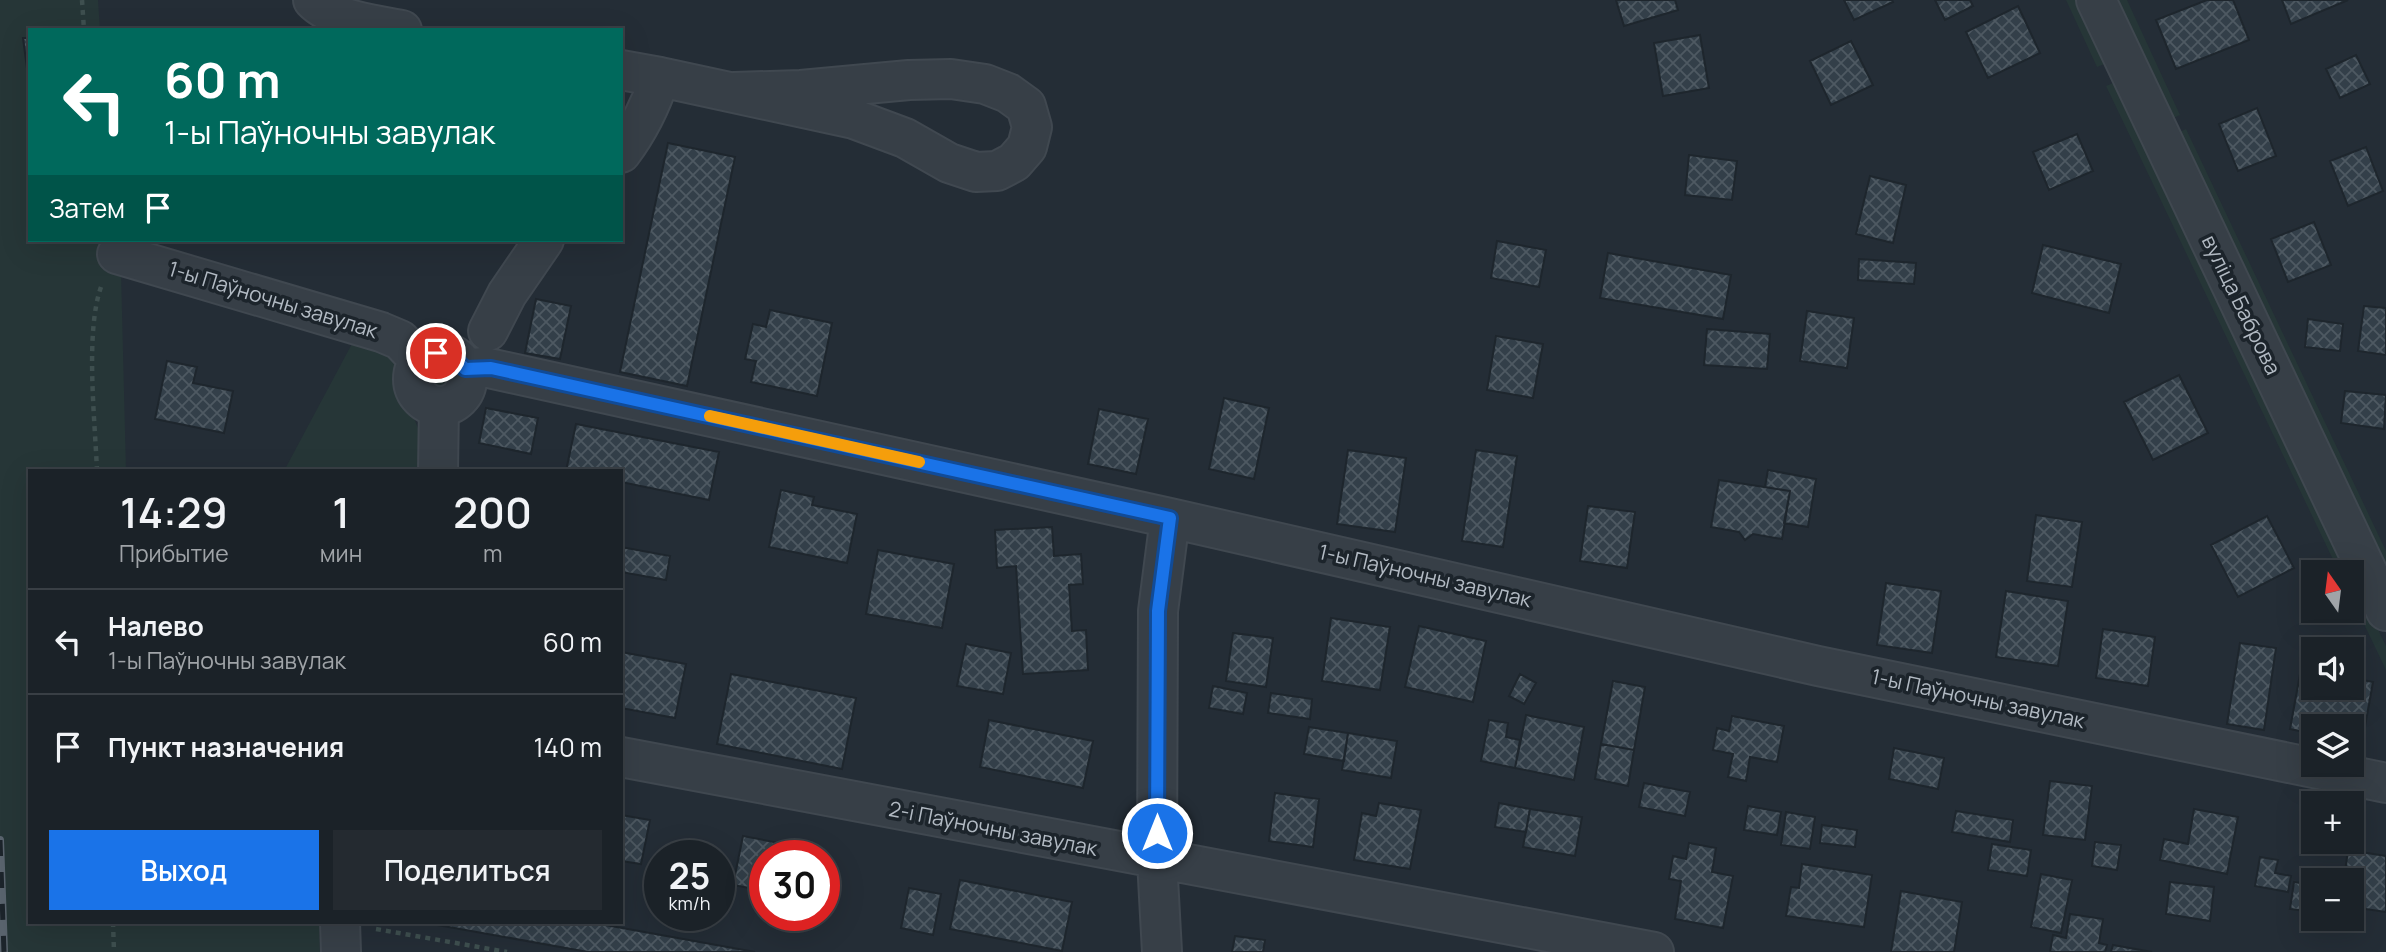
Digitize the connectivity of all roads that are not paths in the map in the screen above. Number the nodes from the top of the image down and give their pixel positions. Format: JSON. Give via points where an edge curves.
{"nodes":[{"id":1,"x":313,"y":0,"type":"edge"},
{"id":2,"x":2096,"y":0,"type":"edge"},
{"id":3,"x":393,"y":28,"type":"edge"},
{"id":4,"x":623,"y":70,"type":"edge"},
{"id":5,"x":660,"y":77,"type":"junction"},
{"id":6,"x":734,"y":92,"type":"junction"},
{"id":7,"x":623,"y":150,"type":"edge"},
{"id":8,"x":543,"y":242,"type":"edge"},
{"id":9,"x":117,"y":254,"type":"road end"},
{"id":10,"x":488,"y":331,"type":"dead end"},
{"id":11,"x":420,"y":361,"type":"junction"},
{"id":12,"x":465,"y":369,"type":"junction"},
{"id":13,"x":439,"y":406,"type":"junction"},
{"id":14,"x":439,"y":469,"type":"edge"},
{"id":15,"x":1170,"y":518,"type":"junction"},
{"id":16,"x":2386,"y":611,"type":"edge"},
{"id":17,"x":623,"y":757,"type":"edge"},
{"id":18,"x":2386,"y":783,"type":"edge"},
{"id":19,"x":1157,"y":860,"type":"junction"},
{"id":20,"x":340,"y":924,"type":"edge"},
{"id":21,"x":341,"y":952,"type":"edge"},
{"id":22,"x":1162,"y":952,"type":"edge"},
{"id":23,"x":1654,"y":952,"type":"edge"}],
"edges":[{"from":1,"to":3,"type":"street","via":[[347,18]]},
{"from":2,"to":16,"type":"street","name":"вуліца Баброва"},
{"from":4,"to":5,"type":"street"},
{"from":5,"to":6,"type":"street"},
{"from":5,"to":7,"type":"street","via":[[639,130]]},
{"from":6,"to":6,"type":"street","via":[[854,119],[976,172],[997,171],[1014,162],[1027,147],[1032,127],[1026,106],[1009,93],[951,79]]},
{"from":8,"to":10,"type":"street","via":[[507,293]]},
{"from":9,"to":11,"type":"street","name":"1-ы Паўночны завулак","via":[[382,332],[400,340]]},
{"from":11,"to":12,"type":"street","name":"1-ы Паўночны завулак","via":[[444,353]]},
{"from":11,"to":13,"type":"street","via":[[413,386],[422,400]]},
{"from":12,"to":13,"type":"street","via":[[462,394]]},
{"from":12,"to":15,"type":"street","name":"1-ы Паўночны завулак","via":[[491,368]]},
{"from":13,"to":14,"type":"street"},
{"from":15,"to":18,"type":"street","name":"1-ы Паўночны завулак","via":[[1818,666]]},
{"from":15,"to":19,"type":"street","via":[[1158,611]]},
{"from":17,"to":19,"type":"street","name":"2-і Паўночны завулак"},
{"from":19,"to":22,"type":"street"},
{"from":19,"to":23,"type":"street","name":"2-і Паўночны завулак"},
{"from":20,"to":21,"type":"street"}]}
